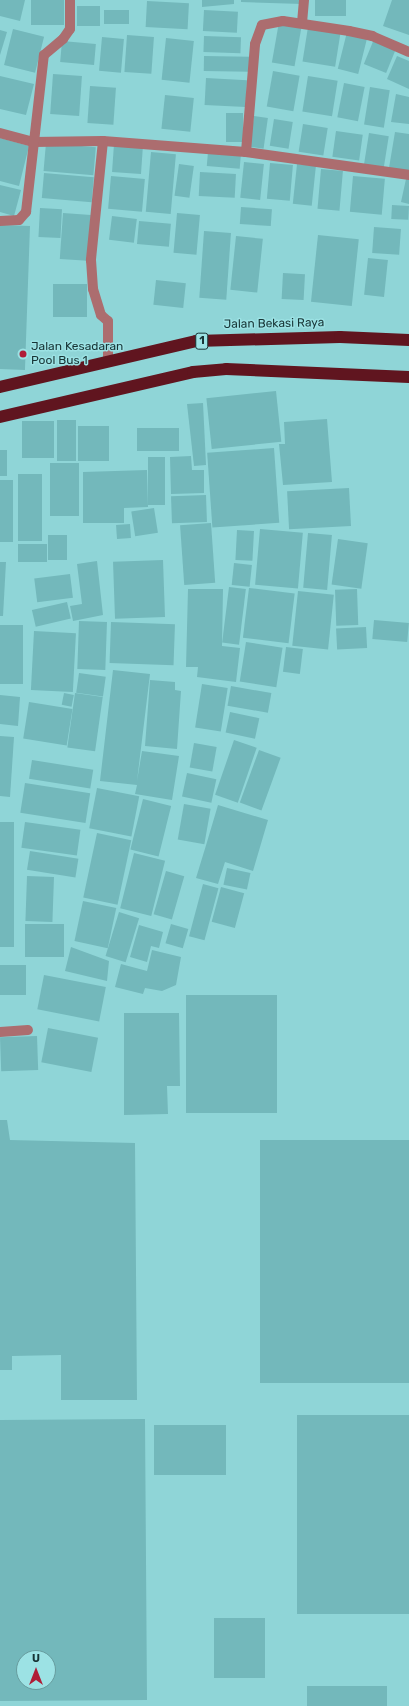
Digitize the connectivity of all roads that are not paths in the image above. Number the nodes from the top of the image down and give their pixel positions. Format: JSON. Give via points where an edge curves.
{"nodes":[{"id":1,"x":70,"y":0,"type":"edge"},
{"id":2,"x":304,"y":0,"type":"edge"},
{"id":3,"x":302,"y":23,"type":"junction"},
{"id":4,"x":409,"y":52,"type":"edge"},
{"id":5,"x":0,"y":133,"type":"edge"},
{"id":6,"x":103,"y":141,"type":"junction"},
{"id":7,"x":33,"y":142,"type":"junction"},
{"id":8,"x":246,"y":152,"type":"junction"},
{"id":9,"x":409,"y":176,"type":"edge"},
{"id":10,"x":0,"y":221,"type":"edge"},
{"id":11,"x":409,"y":340,"type":"edge"},
{"id":12,"x":108,"y":362,"type":"junction"},
{"id":13,"x":409,"y":376,"type":"edge"},
{"id":14,"x":0,"y":387,"type":"edge"},
{"id":15,"x":0,"y":417,"type":"edge"},
{"id":16,"x":28,"y":1030,"type":"dead end"},
{"id":17,"x":0,"y":1032,"type":"edge"}],
"edges":[{"from":1,"to":7,"type":"street","via":[[70,29],[63,39],[44,55]]},
{"from":2,"to":3,"type":"street"},
{"from":3,"to":4,"type":"street","via":[[372,36]]},
{"from":3,"to":8,"type":"street","via":[[268,22],[259,29],[255,44]]},
{"from":5,"to":7,"type":"street"},
{"from":6,"to":7,"type":"street"},
{"from":6,"to":8,"type":"street"},
{"from":6,"to":12,"type":"street","via":[[91,260],[93,289],[101,315],[108,321]]},
{"from":7,"to":10,"type":"street","via":[[26,212],[19,220]]},
{"from":8,"to":9,"type":"street"},
{"from":11,"to":12,"type":"highway","name":"Jalan Bekasi Raya","number":"1","via":[[340,337],[233,338],[160,347]]},
{"from":12,"to":14,"type":"highway","name":"Jalan Bekasi Raya","number":"1"},
{"from":13,"to":15,"type":"highway","via":[[226,369],[193,372]]},
{"from":16,"to":17,"type":"street"}]}
